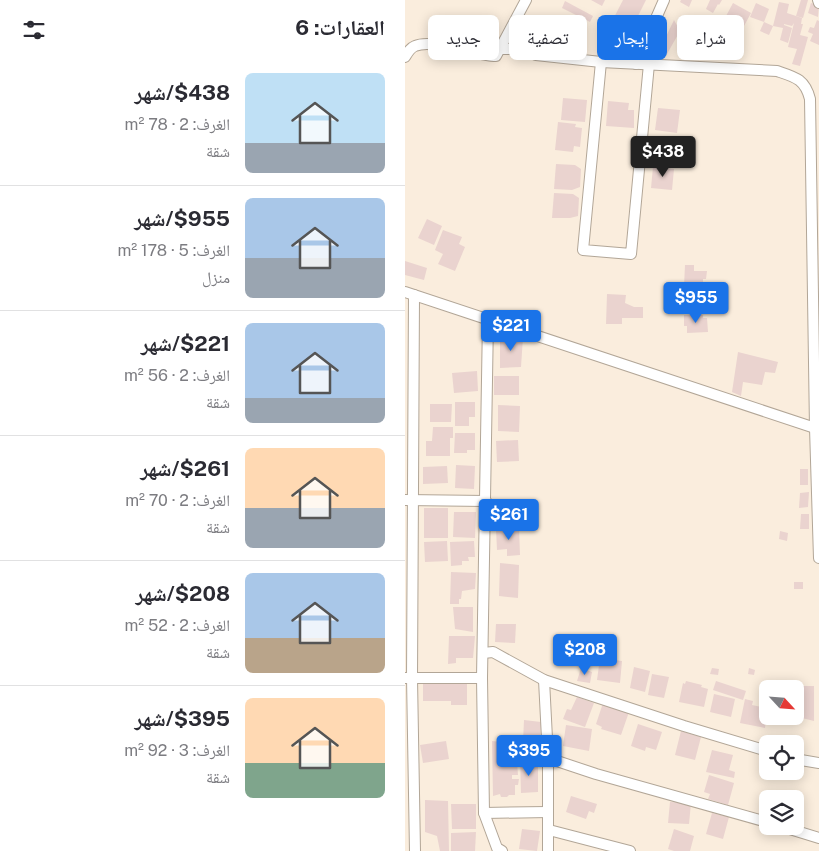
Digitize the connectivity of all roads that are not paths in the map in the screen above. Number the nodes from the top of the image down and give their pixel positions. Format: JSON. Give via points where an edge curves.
{"nodes":[{"id":1,"x":526,"y":0,"type":"edge"},
{"id":2,"x":664,"y":0,"type":"edge"},
{"id":3,"x":518,"y":15,"type":"edge"},
{"id":4,"x":509,"y":34,"type":"edge"},
{"id":5,"x":501,"y":49,"type":"junction"},
{"id":6,"x":509,"y":49,"type":"edge"},
{"id":7,"x":405,"y":57,"type":"edge"},
{"id":8,"x":582,"y":60,"type":"edge"},
{"id":9,"x":601,"y":62,"type":"junction"},
{"id":10,"x":636,"y":64,"type":"junction"},
{"id":11,"x":649,"y":64,"type":"junction"},
{"id":12,"x":409,"y":293,"type":"edge"},
{"id":13,"x":488,"y":320,"type":"junction"},
{"id":14,"x":815,"y":428,"type":"junction"},
{"id":15,"x":409,"y":500,"type":"edge"},
{"id":16,"x":486,"y":501,"type":"junction"},
{"id":17,"x":819,"y":558,"type":"edge"},
{"id":18,"x":483,"y":653,"type":"junction"},
{"id":19,"x":409,"y":678,"type":"edge"},
{"id":20,"x":482,"y":678,"type":"junction"},
{"id":21,"x":544,"y":680,"type":"junction"},
{"id":22,"x":759,"y":749,"type":"edge"},
{"id":23,"x":548,"y":758,"type":"junction"},
{"id":24,"x":804,"y":761,"type":"edge"},
{"id":25,"x":819,"y":763,"type":"edge"},
{"id":26,"x":548,"y":812,"type":"junction"},
{"id":27,"x":484,"y":813,"type":"junction"},
{"id":28,"x":759,"y":820,"type":"edge"},
{"id":29,"x":549,"y":830,"type":"junction"},
{"id":30,"x":804,"y":833,"type":"edge"},
{"id":31,"x":819,"y":838,"type":"edge"},
{"id":32,"x":498,"y":850,"type":"edge"},
{"id":33,"x":415,"y":851,"type":"edge"},
{"id":34,"x":548,"y":851,"type":"edge"},
{"id":35,"x":630,"y":851,"type":"edge"}],
"edges":[{"from":1,"to":3,"type":"street"},
{"from":2,"to":10,"type":"street"},
{"from":4,"to":5,"type":"street"},
{"from":5,"to":6,"type":"street"},
{"from":5,"to":7,"type":"street","via":[[496,56],[490,56],[434,44],[417,45]]},
{"from":8,"to":9,"type":"street"},
{"from":9,"to":10,"type":"street"},
{"from":9,"to":11,"type":"street","via":[[583,250],[631,254]]},
{"from":10,"to":11,"type":"street"},
{"from":11,"to":14,"type":"street","via":[[777,71],[796,78],[807,88],[811,136]]},
{"from":12,"to":13,"type":"street"},
{"from":12,"to":15,"type":"street"},
{"from":13,"to":14,"type":"street"},
{"from":13,"to":16,"type":"street"},
{"from":14,"to":17,"type":"street"},
{"from":15,"to":16,"type":"street"},
{"from":15,"to":19,"type":"street"},
{"from":16,"to":18,"type":"street"},
{"from":18,"to":20,"type":"street"},
{"from":18,"to":21,"type":"street","via":[[493,652]]},
{"from":19,"to":20,"type":"street"},
{"from":19,"to":33,"type":"street"},
{"from":20,"to":27,"type":"street"},
{"from":21,"to":22,"type":"street"},
{"from":21,"to":23,"type":"street"},
{"from":23,"to":26,"type":"street"},
{"from":23,"to":28,"type":"street"},
{"from":24,"to":25,"type":"street"},
{"from":26,"to":27,"type":"street"},
{"from":26,"to":29,"type":"street"},
{"from":27,"to":32,"type":"street"},
{"from":29,"to":34,"type":"street"},
{"from":29,"to":35,"type":"street"},
{"from":30,"to":31,"type":"street"}]}
